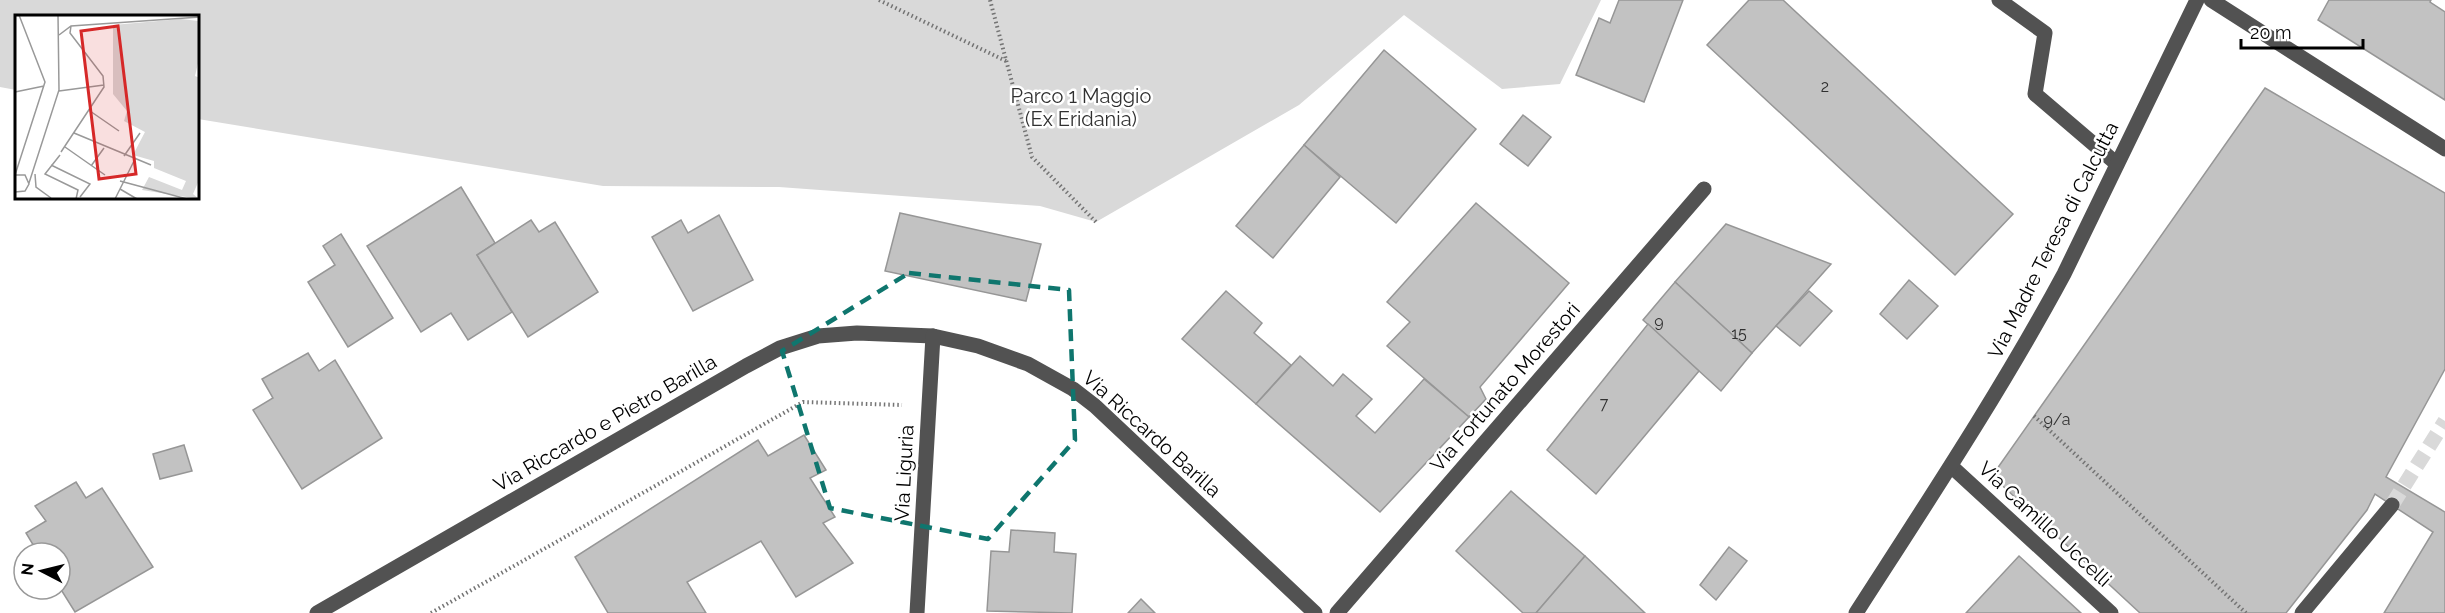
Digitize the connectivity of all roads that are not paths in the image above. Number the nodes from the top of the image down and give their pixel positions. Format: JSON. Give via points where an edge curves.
{"nodes":[{"id":1,"x":1999,"y":0,"type":"edge"},
{"id":2,"x":2197,"y":0,"type":"edge"},
{"id":3,"x":2211,"y":0,"type":"edge"},
{"id":4,"x":2445,"y":149,"type":"edge"},
{"id":5,"x":2117,"y":164,"type":"junction"},
{"id":6,"x":1704,"y":189,"type":"dead end"},
{"id":7,"x":933,"y":336,"type":"junction"},
{"id":8,"x":1951,"y":466,"type":"junction"},
{"id":9,"x":2392,"y":505,"type":"tunnel mouth"},
{"id":10,"x":317,"y":613,"type":"edge"},
{"id":11,"x":917,"y":613,"type":"edge"},
{"id":12,"x":1315,"y":613,"type":"edge"},
{"id":13,"x":1337,"y":613,"type":"edge"},
{"id":14,"x":1856,"y":613,"type":"edge"},
{"id":15,"x":2111,"y":613,"type":"edge"},
{"id":16,"x":2302,"y":613,"type":"edge"}],
"edges":[{"from":1,"to":5,"type":"street","via":[[2045,33],[2035,94]]},
{"from":2,"to":5,"type":"street","name":"Via Madre Teresa di Calcutta"},
{"from":3,"to":4,"type":"street"},
{"from":5,"to":8,"type":"street","name":"Via Madre Teresa di Calcutta","via":[[2041,318]]},
{"from":6,"to":13,"type":"street","name":"Via Fortunato Morestori"},
{"from":7,"to":10,"type":"street","name":"Via Riccardo e Pietro Barilla","via":[[818,336],[780,348]]},
{"from":7,"to":11,"type":"street","name":"Via Liguria"},
{"from":7,"to":12,"type":"street","name":"Via Riccardo Barilla","via":[[978,346],[1028,364],[1073,389]]},
{"from":8,"to":14,"type":"street","name":"Via Madre Teresa di Calcutta"},
{"from":8,"to":15,"type":"street","name":"Via Camillo Uccelli"},
{"from":9,"to":16,"type":"street"}]}
